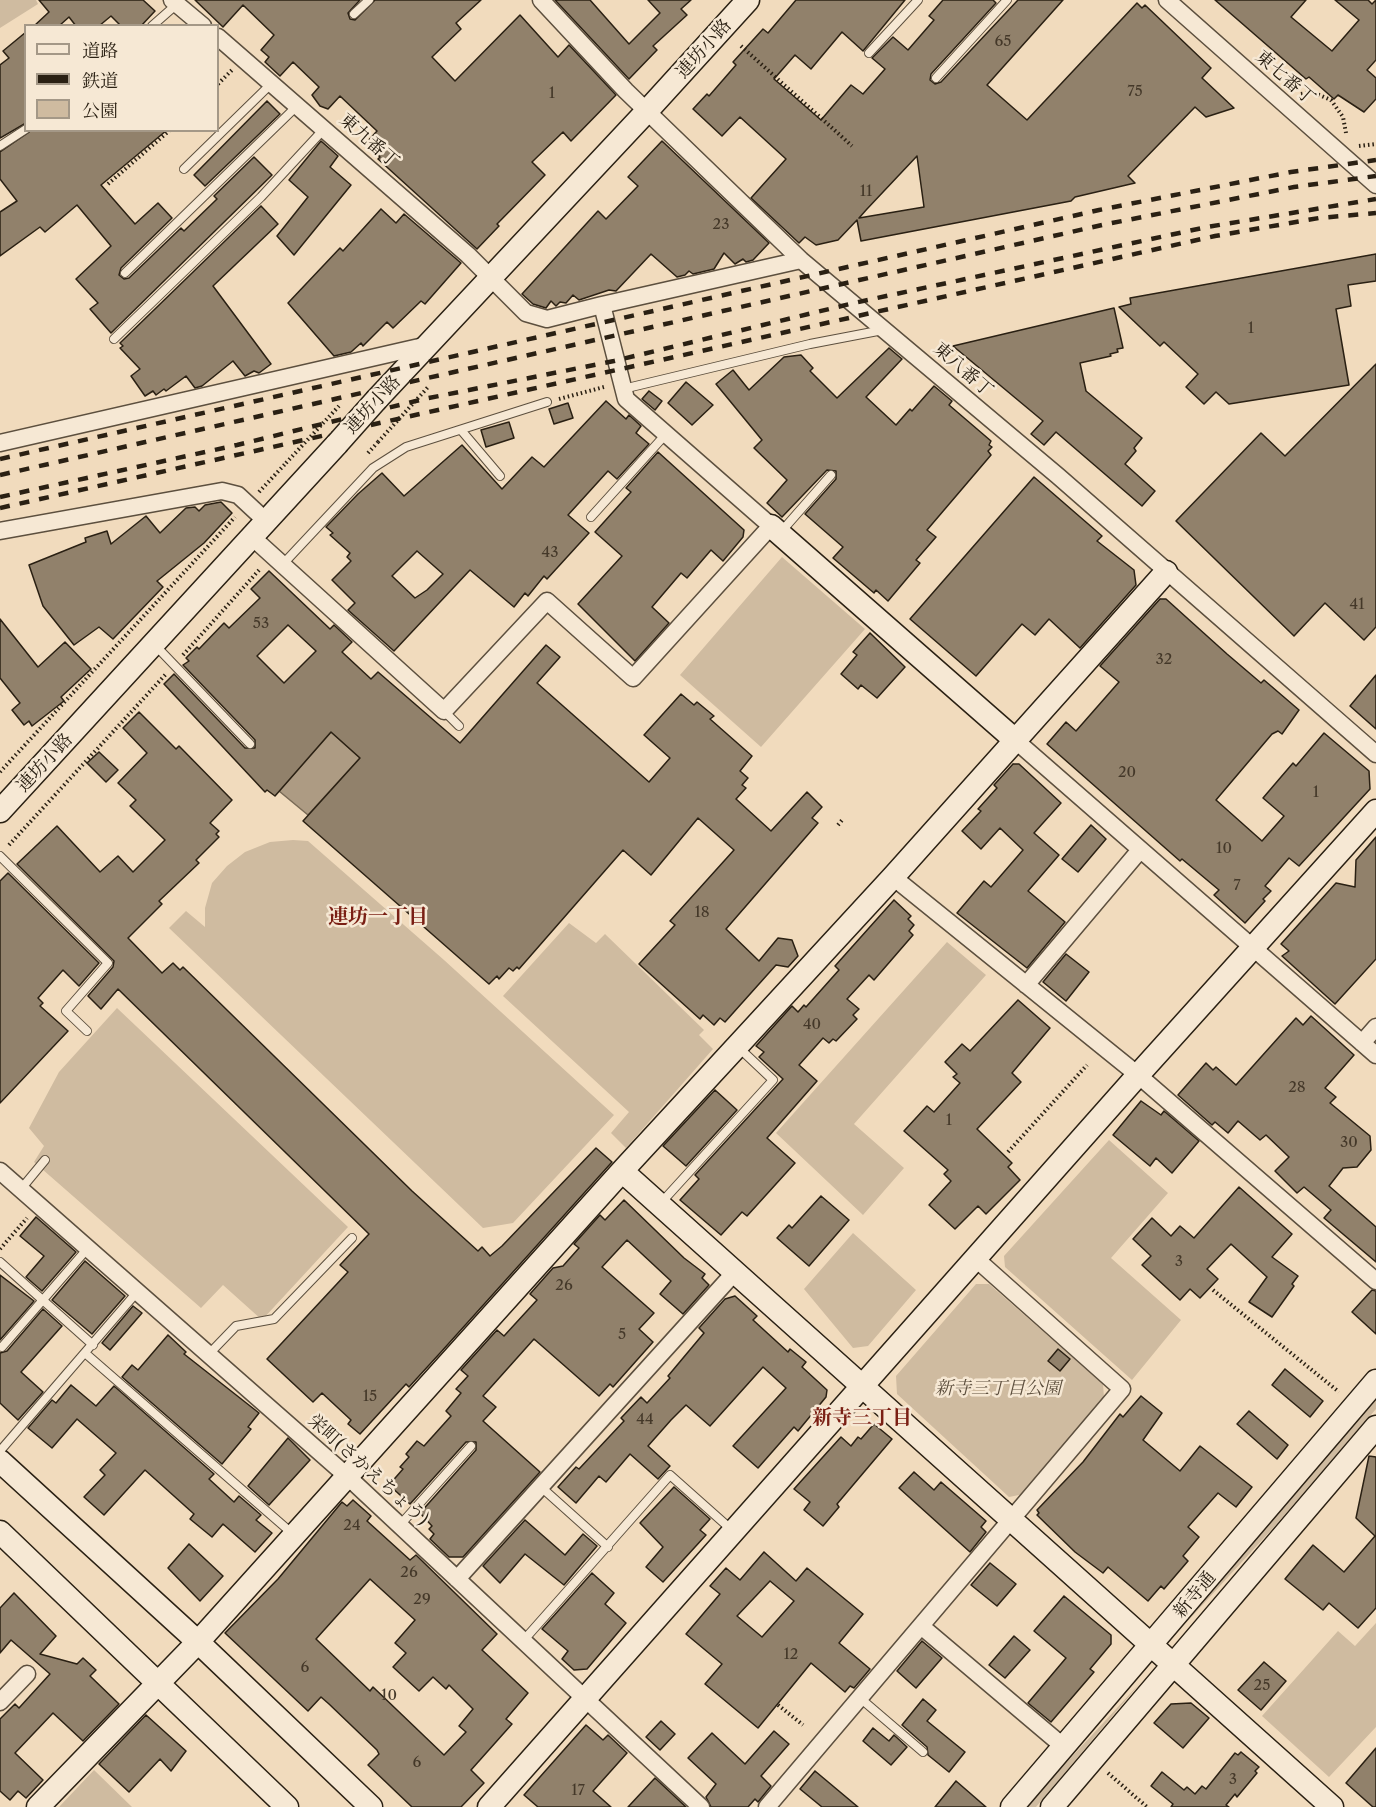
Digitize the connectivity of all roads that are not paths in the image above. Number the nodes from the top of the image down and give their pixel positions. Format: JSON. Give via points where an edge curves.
{"nodes":[{"id":1,"x":369,"y":0,"type":"edge"},
{"id":2,"x":541,"y":0,"type":"edge"},
{"id":3,"x":748,"y":0,"type":"edge"},
{"id":4,"x":918,"y":0,"type":"edge"},
{"id":5,"x":1007,"y":0,"type":"edge"},
{"id":6,"x":1167,"y":0,"type":"edge"},
{"id":7,"x":174,"y":2,"type":"edge"},
{"id":8,"x":354,"y":14,"type":"dead end"},
{"id":9,"x":154,"y":24,"type":"edge"},
{"id":10,"x":201,"y":24,"type":"edge"},
{"id":11,"x":219,"y":38,"type":"edge"},
{"id":12,"x":869,"y":53,"type":"dead end"},
{"id":13,"x":936,"y":78,"type":"dead end"},
{"id":14,"x":272,"y":83,"type":"junction"},
{"id":15,"x":297,"y":105,"type":"junction"},
{"id":16,"x":647,"y":111,"type":"junction"},
{"id":17,"x":325,"y":128,"type":"junction"},
{"id":18,"x":24,"y":130,"type":"edge"},
{"id":19,"x":0,"y":146,"type":"edge"},
{"id":20,"x":183,"y":169,"type":"dead end"},
{"id":21,"x":1376,"y":185,"type":"edge"},
{"id":22,"x":801,"y":260,"type":"junction"},
{"id":23,"x":125,"y":273,"type":"dead end"},
{"id":24,"x":490,"y":278,"type":"junction"},
{"id":25,"x":602,"y":305,"type":"junction"},
{"id":26,"x":886,"y":330,"type":"junction"},
{"id":27,"x":114,"y":339,"type":"dead end"},
{"id":28,"x":429,"y":344,"type":"junction"},
{"id":29,"x":622,"y":386,"type":"junction"},
{"id":30,"x":547,"y":402,"type":"road end"},
{"id":31,"x":461,"y":430,"type":"junction"},
{"id":32,"x":666,"y":434,"type":"junction"},
{"id":33,"x":0,"y":443,"type":"edge"},
{"id":34,"x":831,"y":475,"type":"dead end"},
{"id":35,"x":500,"y":476,"type":"dead end"},
{"id":36,"x":591,"y":517,"type":"dead end"},
{"id":37,"x":259,"y":529,"type":"junction"},
{"id":38,"x":775,"y":529,"type":"junction"},
{"id":39,"x":0,"y":531,"type":"edge"},
{"id":40,"x":283,"y":564,"type":"junction"},
{"id":41,"x":1166,"y":572,"type":"junction"},
{"id":42,"x":154,"y":644,"type":"junction"},
{"id":43,"x":444,"y":711,"type":"junction"},
{"id":44,"x":459,"y":726,"type":"dead end"},
{"id":45,"x":1016,"y":740,"type":"junction"},
{"id":46,"x":250,"y":744,"type":"dead end"},
{"id":47,"x":1376,"y":754,"type":"edge"},
{"id":48,"x":0,"y":811,"type":"edge"},
{"id":49,"x":1376,"y":811,"type":"edge"},
{"id":50,"x":1140,"y":850,"type":"junction"},
{"id":51,"x":0,"y":856,"type":"edge"},
{"id":52,"x":893,"y":877,"type":"junction"},
{"id":53,"x":1254,"y":948,"type":"junction"},
{"id":54,"x":1026,"y":985,"type":"junction"},
{"id":55,"x":1376,"y":1028,"type":"edge"},
{"id":56,"x":87,"y":1031,"type":"dead end"},
{"id":57,"x":1362,"y":1043,"type":"junction"},
{"id":58,"x":737,"y":1046,"type":"junction"},
{"id":59,"x":1376,"y":1055,"type":"edge"},
{"id":60,"x":1138,"y":1075,"type":"junction"},
{"id":61,"x":45,"y":1160,"type":"dead end"},
{"id":62,"x":0,"y":1171,"type":"edge"},
{"id":63,"x":622,"y":1171,"type":"junction"},
{"id":64,"x":21,"y":1189,"type":"junction"},
{"id":65,"x":659,"y":1205,"type":"junction"},
{"id":66,"x":352,"y":1238,"type":"dead end"},
{"id":67,"x":88,"y":1248,"type":"junction"},
{"id":68,"x":975,"y":1258,"type":"junction"},
{"id":69,"x":0,"y":1262,"type":"edge"},
{"id":70,"x":735,"y":1272,"type":"junction"},
{"id":71,"x":1376,"y":1281,"type":"edge"},
{"id":72,"x":138,"y":1291,"type":"junction"},
{"id":73,"x":43,"y":1300,"type":"junction"},
{"id":74,"x":93,"y":1345,"type":"junction"},
{"id":75,"x":2,"y":1347,"type":"dead end"},
{"id":76,"x":85,"y":1353,"type":"junction"},
{"id":77,"x":209,"y":1354,"type":"junction"},
{"id":78,"x":1376,"y":1381,"type":"edge"},
{"id":79,"x":862,"y":1386,"type":"junction"},
{"id":80,"x":1376,"y":1427,"type":"edge"},
{"id":81,"x":471,"y":1446,"type":"dead end"},
{"id":82,"x":0,"y":1451,"type":"edge"},
{"id":83,"x":0,"y":1461,"type":"edge"},
{"id":84,"x":348,"y":1477,"type":"junction"},
{"id":85,"x":541,"y":1487,"type":"junction"},
{"id":86,"x":1011,"y":1521,"type":"junction"},
{"id":87,"x":400,"y":1525,"type":"junction"},
{"id":88,"x":734,"y":1531,"type":"junction"},
{"id":89,"x":0,"y":1532,"type":"edge"},
{"id":90,"x":295,"y":1536,"type":"junction"},
{"id":91,"x":608,"y":1547,"type":"junction"},
{"id":92,"x":457,"y":1579,"type":"junction"},
{"id":93,"x":921,"y":1626,"type":"junction"},
{"id":94,"x":523,"y":1641,"type":"junction"},
{"id":95,"x":198,"y":1642,"type":"junction"},
{"id":96,"x":1152,"y":1645,"type":"junction"},
{"id":97,"x":1174,"y":1665,"type":"junction"},
{"id":98,"x":27,"y":1674,"type":"dead end"},
{"id":99,"x":160,"y":1683,"type":"junction"},
{"id":100,"x":860,"y":1698,"type":"junction"},
{"id":101,"x":584,"y":1699,"type":"junction"},
{"id":102,"x":0,"y":1702,"type":"edge"},
{"id":103,"x":1064,"y":1747,"type":"junction"},
{"id":104,"x":923,"y":1752,"type":"dead end"},
{"id":105,"x":38,"y":1807,"type":"edge"},
{"id":106,"x":287,"y":1807,"type":"edge"},
{"id":107,"x":372,"y":1807,"type":"edge"},
{"id":108,"x":489,"y":1807,"type":"edge"},
{"id":109,"x":701,"y":1807,"type":"edge"},
{"id":110,"x":767,"y":1807,"type":"edge"},
{"id":111,"x":1012,"y":1807,"type":"edge"},
{"id":112,"x":1052,"y":1807,"type":"edge"},
{"id":113,"x":1332,"y":1807,"type":"edge"}],
"edges":[{"from":1,"to":8,"type":"lane"},
{"from":2,"to":16,"type":"street","name":"東八番丁"},
{"from":3,"to":16,"type":"street","name":"連坊小路"},
{"from":4,"to":12,"type":"lane"},
{"from":5,"to":13,"type":"lane"},
{"from":6,"to":21,"type":"street","name":"東七番丁"},
{"from":7,"to":9,"type":"lane"},
{"from":7,"to":10,"type":"street"},
{"from":11,"to":14,"type":"street","name":"東九番丁"},
{"from":14,"to":15,"type":"street","name":"東九番丁"},
{"from":14,"to":20,"type":"lane"},
{"from":15,"to":17,"type":"street","name":"東九番丁"},
{"from":15,"to":23,"type":"lane"},
{"from":16,"to":22,"type":"street","name":"東八番丁"},
{"from":16,"to":24,"type":"street","name":"連坊小路"},
{"from":17,"to":24,"type":"street","name":"東九番丁"},
{"from":17,"to":27,"type":"lane","via":[[261,197]]},
{"from":18,"to":19,"type":"lane"},
{"from":22,"to":25,"type":"street"},
{"from":22,"to":26,"type":"street","name":"東八番丁"},
{"from":24,"to":25,"type":"street","name":"東九番丁","via":[[534,317],[546,319]]},
{"from":24,"to":28,"type":"street","name":"連坊小路"},
{"from":25,"to":29,"type":"street"},
{"from":26,"to":29,"type":"lane"},
{"from":26,"to":41,"type":"street","name":"東八番丁"},
{"from":28,"to":33,"type":"street"},
{"from":28,"to":37,"type":"street","name":"連坊小路","bridge":true},
{"from":29,"to":32,"type":"street","via":[[626,399]]},
{"from":30,"to":31,"type":"lane"},
{"from":31,"to":35,"type":"lane"},
{"from":31,"to":40,"type":"lane","via":[[406,447],[373,468]]},
{"from":32,"to":36,"type":"lane"},
{"from":32,"to":38,"type":"street"},
{"from":34,"to":38,"type":"lane"},
{"from":37,"to":39,"type":"street","via":[[248,504],[238,495],[222,491]]},
{"from":37,"to":40,"type":"street"},
{"from":37,"to":42,"type":"street","name":"連坊小路"},
{"from":38,"to":43,"type":"street","via":[[633,678],[547,601]]},
{"from":38,"to":45,"type":"street"},
{"from":40,"to":43,"type":"street"},
{"from":41,"to":45,"type":"street"},
{"from":41,"to":47,"type":"street","name":"東八番丁"},
{"from":42,"to":46,"type":"lane"},
{"from":42,"to":48,"type":"street","name":"連坊小路"},
{"from":43,"to":44,"type":"lane"},
{"from":45,"to":50,"type":"street"},
{"from":45,"to":52,"type":"street"},
{"from":49,"to":53,"type":"street"},
{"from":50,"to":53,"type":"street"},
{"from":50,"to":54,"type":"street"},
{"from":51,"to":56,"type":"lane","via":[[108,963],[66,1011]]},
{"from":52,"to":54,"type":"street"},
{"from":52,"to":58,"type":"street"},
{"from":53,"to":57,"type":"street"},
{"from":53,"to":60,"type":"street"},
{"from":54,"to":60,"type":"street"},
{"from":55,"to":57,"type":"street"},
{"from":57,"to":59,"type":"street"},
{"from":58,"to":63,"type":"street"},
{"from":58,"to":65,"type":"lane","via":[[774,1080]]},
{"from":60,"to":68,"type":"street"},
{"from":60,"to":71,"type":"street"},
{"from":61,"to":64,"type":"lane"},
{"from":62,"to":64,"type":"street","name":"栄町(さかえちょう)"},
{"from":63,"to":65,"type":"street"},
{"from":63,"to":84,"type":"street"},
{"from":64,"to":67,"type":"street","name":"栄町(さかえちょう)"},
{"from":65,"to":70,"type":"street"},
{"from":66,"to":77,"type":"lane","via":[[274,1319],[236,1326]]},
{"from":67,"to":72,"type":"street","name":"栄町(さかえちょう)"},
{"from":67,"to":73,"type":"lane"},
{"from":68,"to":79,"type":"street"},
{"from":68,"to":86,"type":"street","via":[[1122,1389]]},
{"from":69,"to":73,"type":"lane"},
{"from":70,"to":79,"type":"street"},
{"from":70,"to":85,"type":"street"},
{"from":72,"to":74,"type":"lane"},
{"from":72,"to":77,"type":"street","name":"栄町(さかえちょう)"},
{"from":73,"to":74,"type":"lane"},
{"from":73,"to":75,"type":"lane"},
{"from":74,"to":76,"type":"lane"},
{"from":76,"to":82,"type":"lane"},
{"from":76,"to":90,"type":"lane"},
{"from":77,"to":84,"type":"street","name":"栄町(さかえちょう)"},
{"from":78,"to":96,"type":"street","name":"新寺通"},
{"from":79,"to":86,"type":"street"},
{"from":79,"to":88,"type":"street"},
{"from":80,"to":97,"type":"street","name":"新寺通"},
{"from":81,"to":87,"type":"lane"},
{"from":83,"to":95,"type":"street"},
{"from":84,"to":87,"type":"street","name":"栄町(さかえちょう)"},
{"from":84,"to":90,"type":"street"},
{"from":85,"to":91,"type":"lane"},
{"from":85,"to":92,"type":"street"},
{"from":86,"to":93,"type":"street"},
{"from":86,"to":96,"type":"street"},
{"from":87,"to":92,"type":"street","name":"栄町(さかえちょう)"},
{"from":88,"to":91,"type":"lane","via":[[670,1475]]},
{"from":88,"to":101,"type":"street"},
{"from":89,"to":99,"type":"street"},
{"from":90,"to":95,"type":"street"},
{"from":91,"to":94,"type":"lane"},
{"from":92,"to":94,"type":"street","name":"栄町(さかえちょう)"},
{"from":93,"to":100,"type":"street"},
{"from":93,"to":103,"type":"street"},
{"from":94,"to":101,"type":"street","name":"栄町(さかえちょう)"},
{"from":95,"to":99,"type":"street"},
{"from":95,"to":107,"type":"street"},
{"from":96,"to":97,"type":"street"},
{"from":96,"to":103,"type":"street","name":"新寺通"},
{"from":97,"to":112,"type":"street","name":"新寺通"},
{"from":97,"to":113,"type":"street"},
{"from":98,"to":102,"type":"street"},
{"from":99,"to":105,"type":"street"},
{"from":99,"to":106,"type":"street"},
{"from":100,"to":104,"type":"lane"},
{"from":100,"to":110,"type":"street"},
{"from":101,"to":108,"type":"street"},
{"from":101,"to":109,"type":"street","name":"栄町(さかえちょう)"},
{"from":103,"to":111,"type":"street","name":"新寺通"}]}
